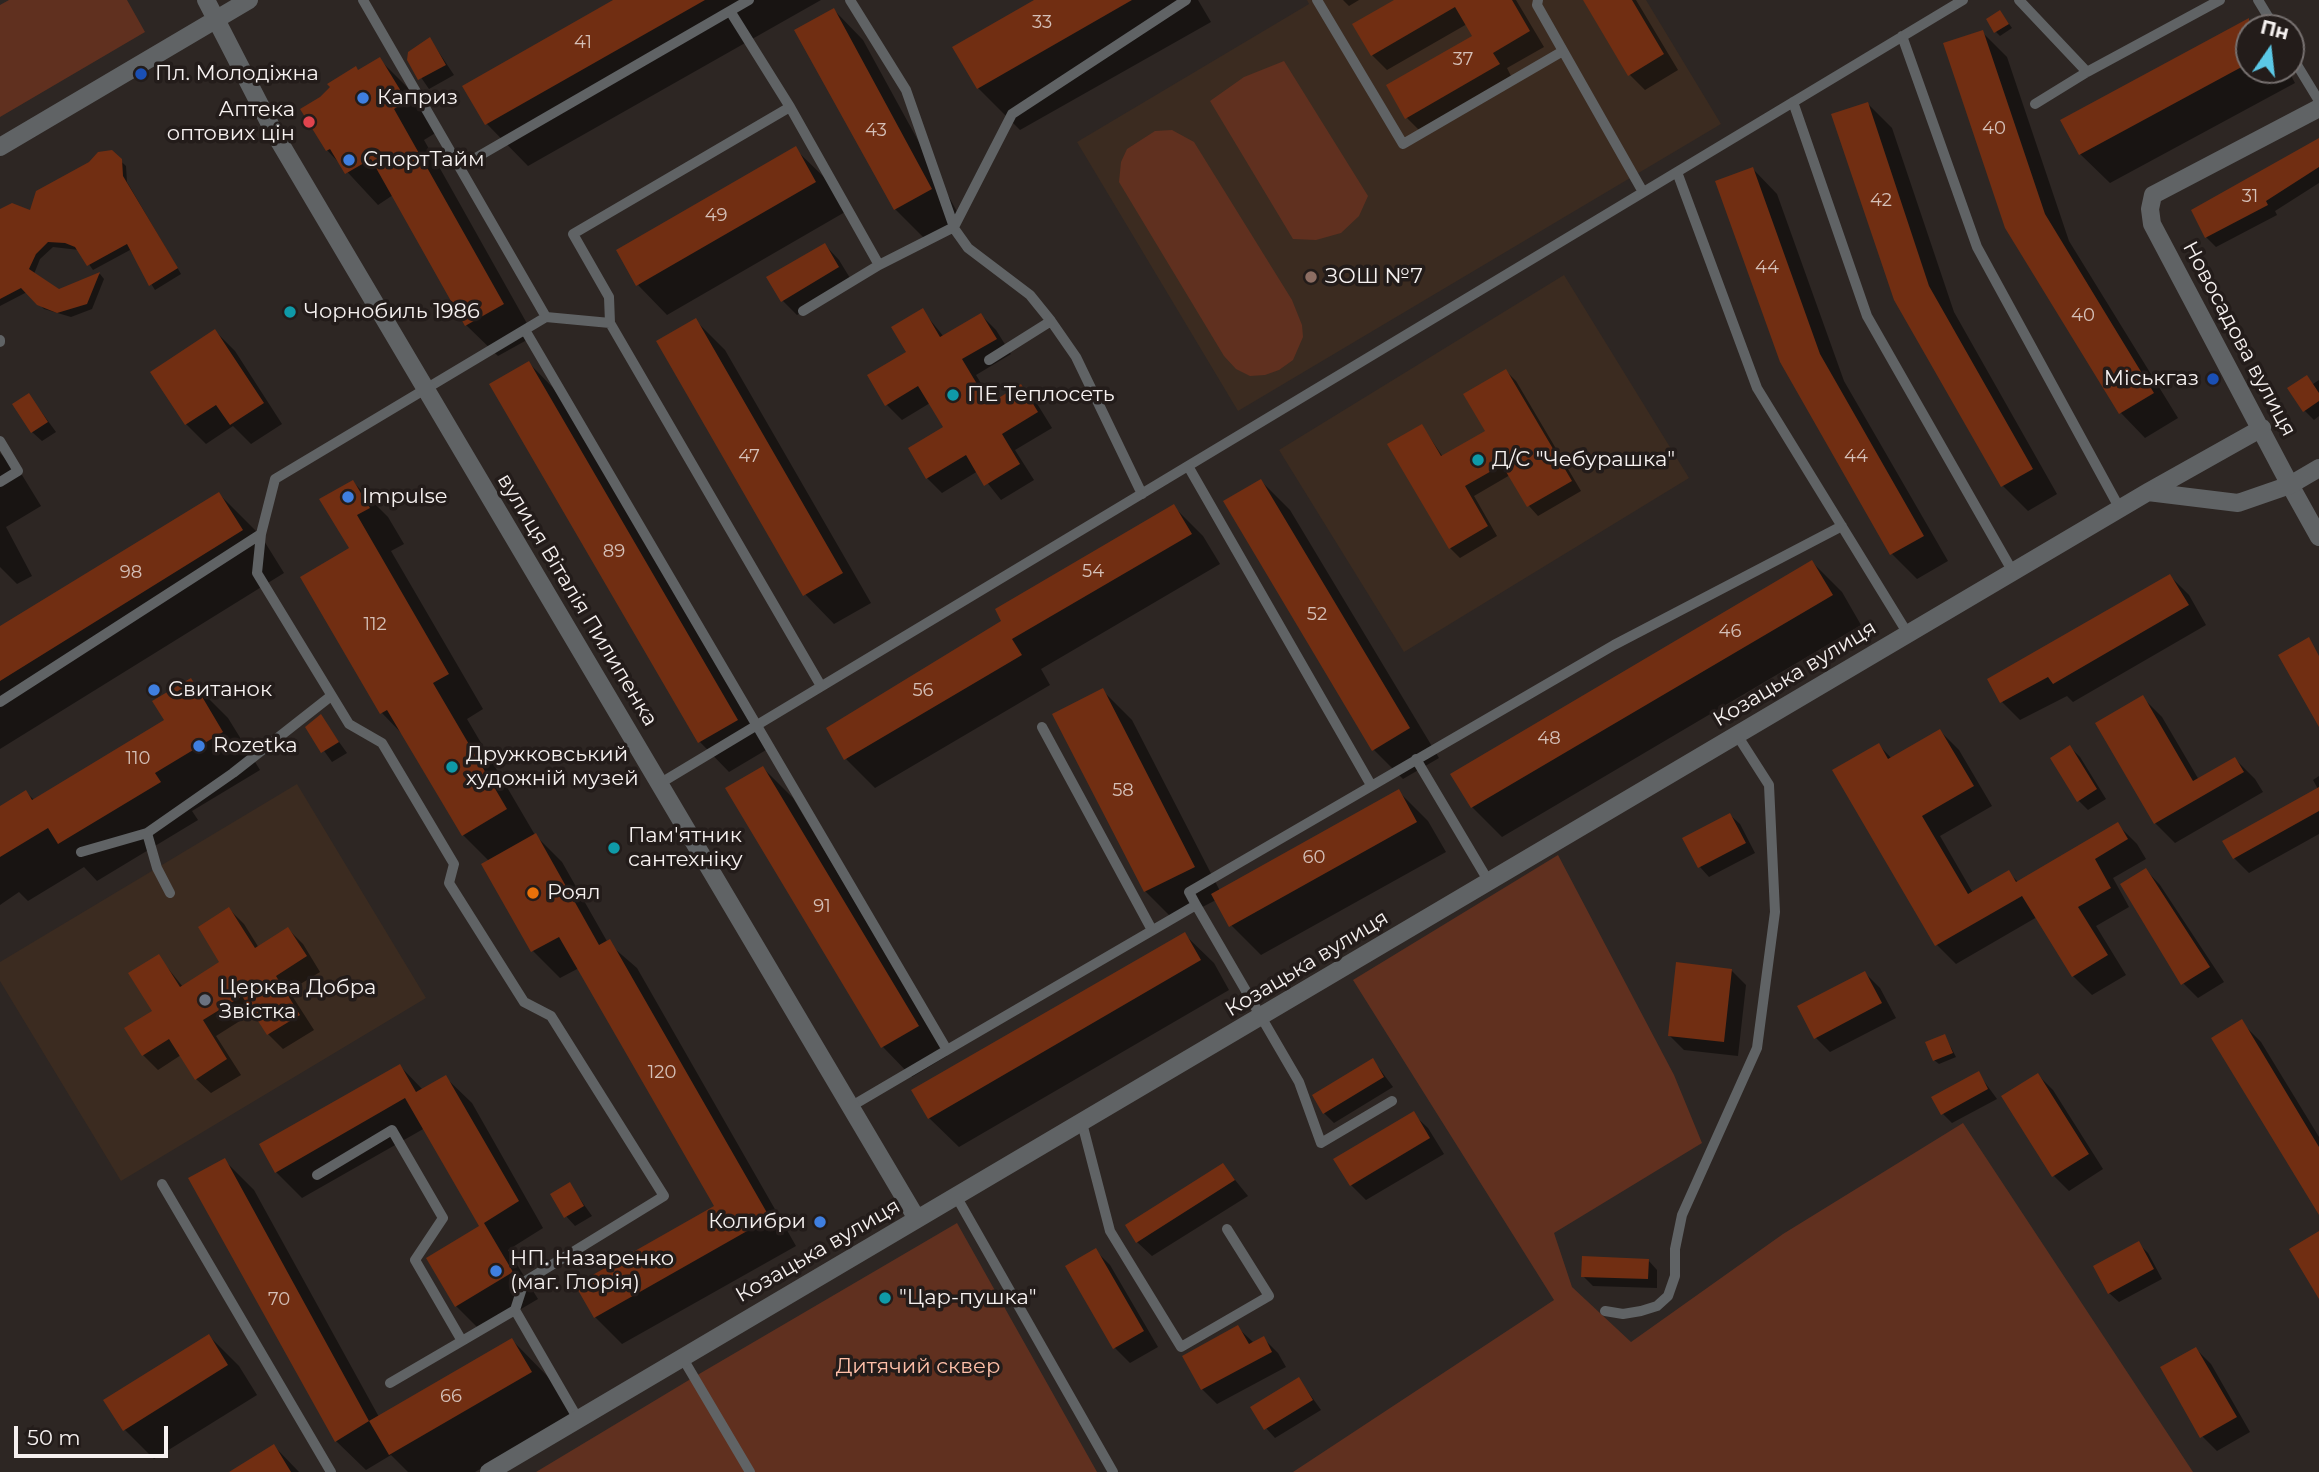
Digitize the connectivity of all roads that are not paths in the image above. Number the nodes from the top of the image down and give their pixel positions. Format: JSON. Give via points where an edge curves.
{"nodes":[{"id":1,"x":206,"y":0,"type":"edge"},
{"id":2,"x":249,"y":0,"type":"edge"},
{"id":3,"x":363,"y":0,"type":"edge"},
{"id":4,"x":749,"y":0,"type":"edge"},
{"id":5,"x":850,"y":0,"type":"edge"},
{"id":6,"x":1186,"y":0,"type":"edge"},
{"id":7,"x":1317,"y":0,"type":"edge"},
{"id":8,"x":1538,"y":0,"type":"edge"},
{"id":9,"x":1963,"y":0,"type":"edge"},
{"id":10,"x":2019,"y":0,"type":"edge"},
{"id":11,"x":2220,"y":0,"type":"edge"},
{"id":12,"x":1944,"y":5,"type":"edge"},
{"id":13,"x":730,"y":11,"type":"junction"},
{"id":14,"x":215,"y":20,"type":"junction"},
{"id":15,"x":1902,"y":36,"type":"junction"},
{"id":16,"x":1563,"y":51,"type":"junction"},
{"id":17,"x":2087,"y":72,"type":"junction"},
{"id":18,"x":2305,"y":78,"type":"edge"},
{"id":19,"x":2319,"y":101,"type":"edge"},
{"id":20,"x":1793,"y":102,"type":"junction"},
{"id":21,"x":2035,"y":104,"type":"dead end"},
{"id":22,"x":790,"y":107,"type":"junction"},
{"id":23,"x":2319,"y":108,"type":"edge"},
{"id":24,"x":0,"y":147,"type":"edge"},
{"id":25,"x":460,"y":167,"type":"junction"},
{"id":26,"x":1677,"y":172,"type":"junction"},
{"id":27,"x":1643,"y":192,"type":"junction"},
{"id":28,"x":953,"y":227,"type":"junction"},
{"id":29,"x":879,"y":265,"type":"junction"},
{"id":30,"x":803,"y":310,"type":"dead end"},
{"id":31,"x":546,"y":317,"type":"junction"},
{"id":32,"x":1051,"y":321,"type":"junction"},
{"id":33,"x":610,"y":323,"type":"junction"},
{"id":34,"x":525,"y":330,"type":"junction"},
{"id":35,"x":989,"y":360,"type":"dead end"},
{"id":36,"x":427,"y":391,"type":"junction"},
{"id":37,"x":2262,"y":428,"type":"junction"},
{"id":38,"x":0,"y":441,"type":"edge"},
{"id":39,"x":1188,"y":466,"type":"junction"},
{"id":40,"x":2319,"y":468,"type":"edge"},
{"id":41,"x":0,"y":482,"type":"edge"},
{"id":42,"x":2290,"y":485,"type":"junction"},
{"id":43,"x":2148,"y":492,"type":"junction"},
{"id":44,"x":1142,"y":494,"type":"junction"},
{"id":45,"x":2120,"y":509,"type":"junction"},
{"id":46,"x":1842,"y":526,"type":"junction"},
{"id":47,"x":261,"y":534,"type":"junction"},
{"id":48,"x":2319,"y":537,"type":"edge"},
{"id":49,"x":2013,"y":572,"type":"junction"},
{"id":50,"x":1908,"y":634,"type":"junction"},
{"id":51,"x":821,"y":686,"type":"junction"},
{"id":52,"x":331,"y":695,"type":"junction"},
{"id":53,"x":0,"y":702,"type":"edge"},
{"id":54,"x":755,"y":725,"type":"junction"},
{"id":55,"x":1042,"y":727,"type":"dead end"},
{"id":56,"x":1737,"y":735,"type":"junction"},
{"id":57,"x":1416,"y":759,"type":"junction"},
{"id":58,"x":659,"y":783,"type":"junction"},
{"id":59,"x":1371,"y":785,"type":"junction"},
{"id":60,"x":147,"y":833,"type":"junction"},
{"id":61,"x":81,"y":852,"type":"dead end"},
{"id":62,"x":1489,"y":882,"type":"junction"},
{"id":63,"x":170,"y":893,"type":"dead end"},
{"id":64,"x":1196,"y":905,"type":"junction"},
{"id":65,"x":1152,"y":930,"type":"junction"},
{"id":66,"x":1263,"y":1017,"type":"junction"},
{"id":67,"x":947,"y":1050,"type":"junction"},
{"id":68,"x":1392,"y":1101,"type":"dead end"},
{"id":69,"x":850,"y":1107,"type":"junction"},
{"id":70,"x":1082,"y":1122,"type":"junction"},
{"id":71,"x":317,"y":1175,"type":"dead end"},
{"id":72,"x":162,"y":1184,"type":"dead end"},
{"id":73,"x":956,"y":1196,"type":"junction"},
{"id":74,"x":916,"y":1219,"type":"junction"},
{"id":75,"x":1227,"y":1229,"type":"dead end"},
{"id":76,"x":515,"y":1310,"type":"junction"},
{"id":77,"x":1605,"y":1311,"type":"dead end"},
{"id":78,"x":462,"y":1341,"type":"junction"},
{"id":79,"x":682,"y":1357,"type":"junction"},
{"id":80,"x":390,"y":1383,"type":"dead end"},
{"id":81,"x":578,"y":1419,"type":"junction"},
{"id":82,"x":331,"y":1472,"type":"edge"},
{"id":83,"x":489,"y":1472,"type":"edge"},
{"id":84,"x":750,"y":1472,"type":"edge"},
{"id":85,"x":1113,"y":1472,"type":"edge"}],
"edges":[{"from":1,"to":14,"type":"street","name":"вулиця Віталія Пилипенка"},
{"from":2,"to":14,"type":"street"},
{"from":3,"to":25,"type":"lane"},
{"from":4,"to":13,"type":"lane"},
{"from":5,"to":28,"type":"lane","via":[[906,90]]},
{"from":6,"to":28,"type":"lane","via":[[1012,114]]},
{"from":7,"to":16,"type":"lane","via":[[1403,144]]},
{"from":8,"to":16,"type":"lane"},
{"from":9,"to":12,"type":"lane"},
{"from":10,"to":17,"type":"lane"},
{"from":11,"to":17,"type":"lane"},
{"from":12,"to":15,"type":"lane"},
{"from":13,"to":22,"type":"lane"},
{"from":13,"to":25,"type":"lane"},
{"from":14,"to":24,"type":"street"},
{"from":14,"to":36,"type":"street","name":"вулиця Віталія Пилипенка","via":[[276,136]]},
{"from":15,"to":20,"type":"lane"},
{"from":15,"to":45,"type":"lane","via":[[1977,247]]},
{"from":16,"to":27,"type":"lane"},
{"from":17,"to":21,"type":"lane"},
{"from":18,"to":19,"type":"lane"},
{"from":20,"to":26,"type":"lane"},
{"from":20,"to":49,"type":"lane","via":[[1867,316]]},
{"from":22,"to":29,"type":"lane"},
{"from":22,"to":33,"type":"lane","via":[[573,234],[609,296]]},
{"from":23,"to":37,"type":"street","name":"Новосадова вулиця","via":[[2153,195],[2150,209],[2152,224]]},
{"from":25,"to":31,"type":"lane"},
{"from":26,"to":27,"type":"lane"},
{"from":26,"to":46,"type":"lane","via":[[1757,388]]},
{"from":27,"to":39,"type":"lane"},
{"from":28,"to":29,"type":"lane"},
{"from":28,"to":32,"type":"lane","via":[[968,248],[1030,295]]},
{"from":29,"to":30,"type":"lane"},
{"from":31,"to":33,"type":"lane"},
{"from":31,"to":34,"type":"lane"},
{"from":32,"to":35,"type":"lane"},
{"from":32,"to":44,"type":"lane","via":[[1076,357]]},
{"from":33,"to":51,"type":"lane"},
{"from":34,"to":36,"type":"lane"},
{"from":34,"to":54,"type":"lane"},
{"from":36,"to":47,"type":"lane","via":[[275,480]]},
{"from":36,"to":58,"type":"street","name":"вулиця Віталія Пилипенка"},
{"from":37,"to":42,"type":"street","name":"Новосадова вулиця"},
{"from":37,"to":43,"type":"street","name":"Козацька вулиця"},
{"from":38,"to":41,"type":"lane","via":[[18,471]]},
{"from":39,"to":44,"type":"lane"},
{"from":39,"to":59,"type":"lane"},
{"from":40,"to":42,"type":"street"},
{"from":42,"to":43,"type":"street","via":[[2238,502]]},
{"from":42,"to":48,"type":"street","name":"Новосадова вулиця"},
{"from":43,"to":45,"type":"street","name":"Козацька вулиця"},
{"from":44,"to":51,"type":"lane"},
{"from":45,"to":49,"type":"street","name":"Козацька вулиця"},
{"from":46,"to":50,"type":"lane"},
{"from":46,"to":57,"type":"lane","via":[[1614,645]]},
{"from":47,"to":52,"type":"lane","via":[[257,573]]},
{"from":47,"to":53,"type":"lane"},
{"from":49,"to":50,"type":"street","name":"Козацька вулиця"},
{"from":50,"to":56,"type":"street","name":"Козацька вулиця"},
{"from":51,"to":54,"type":"lane"},
{"from":52,"to":60,"type":"lane","via":[[233,773]]},
{"from":52,"to":76,"type":"lane","via":[[349,724],[382,743],[454,864],[449,883],[524,1002],[551,1016],[664,1196],[524,1282]]},
{"from":54,"to":58,"type":"lane"},
{"from":54,"to":67,"type":"lane"},
{"from":55,"to":65,"type":"lane"},
{"from":56,"to":62,"type":"street","name":"Козацька вулиця"},
{"from":56,"to":77,"type":"lane","via":[[1769,785],[1775,912],[1757,1048],[1682,1215],[1668,1296],[1642,1311]]},
{"from":57,"to":59,"type":"lane"},
{"from":57,"to":62,"type":"lane"},
{"from":58,"to":69,"type":"street","name":"вулиця Віталія Пилипенка"},
{"from":59,"to":64,"type":"lane","via":[[1189,892]]},
{"from":60,"to":61,"type":"lane"},
{"from":60,"to":63,"type":"lane","via":[[156,868]]},
{"from":62,"to":66,"type":"street","name":"Козацька вулиця"},
{"from":64,"to":65,"type":"lane"},
{"from":64,"to":66,"type":"lane"},
{"from":65,"to":67,"type":"lane"},
{"from":66,"to":68,"type":"lane","via":[[1299,1082],[1321,1143]]},
{"from":66,"to":70,"type":"street","name":"Козацька вулиця"},
{"from":67,"to":69,"type":"lane"},
{"from":69,"to":74,"type":"street","name":"вулиця Віталія Пилипенка"},
{"from":70,"to":73,"type":"street","name":"Козацька вулиця"},
{"from":70,"to":75,"type":"lane","via":[[1110,1231],[1181,1347],[1269,1296]]},
{"from":71,"to":78,"type":"lane","via":[[392,1130],[443,1218],[415,1260]]},
{"from":72,"to":82,"type":"lane"},
{"from":73,"to":74,"type":"street","name":"Козацька вулиця"},
{"from":73,"to":85,"type":"lane"},
{"from":74,"to":79,"type":"street","name":"Козацька вулиця"},
{"from":76,"to":78,"type":"lane"},
{"from":76,"to":81,"type":"lane"},
{"from":78,"to":80,"type":"lane"},
{"from":79,"to":81,"type":"street","name":"Козацька вулиця"},
{"from":79,"to":84,"type":"lane"},
{"from":81,"to":83,"type":"street","name":"Козацька вулиця"}]}
